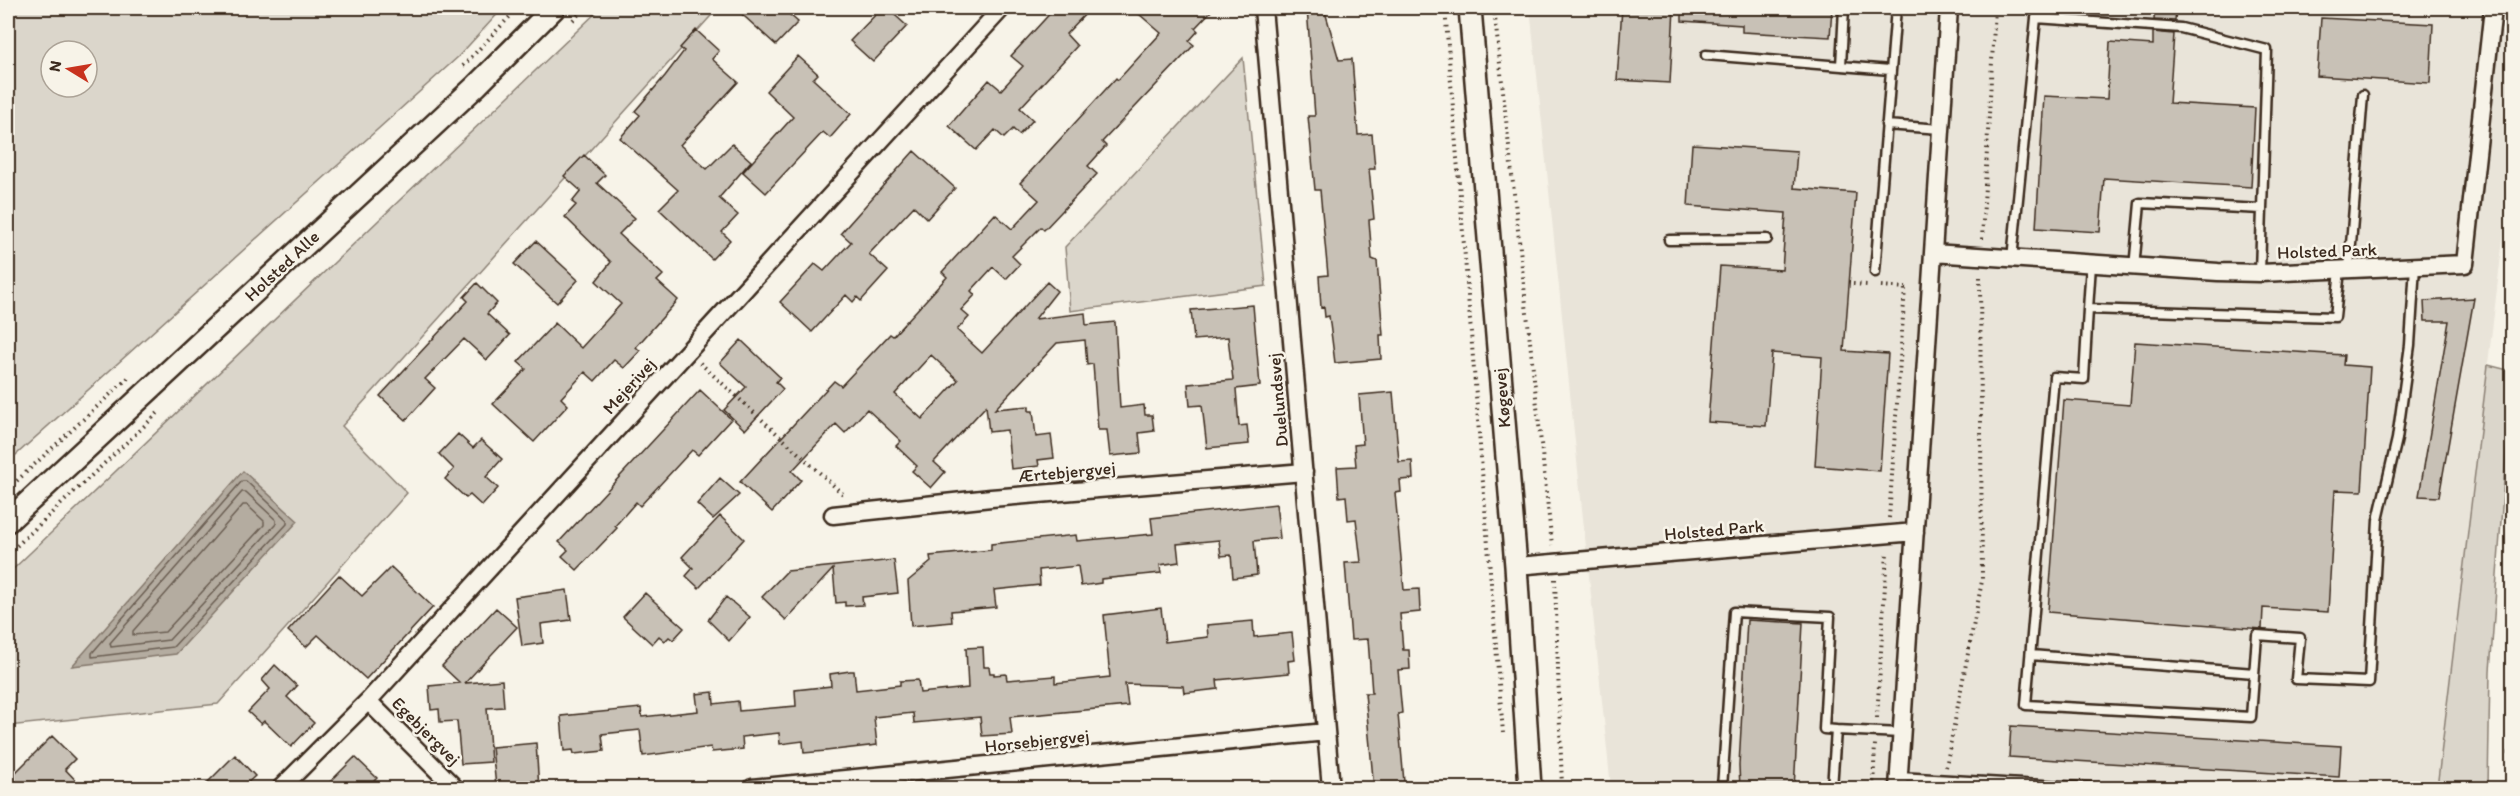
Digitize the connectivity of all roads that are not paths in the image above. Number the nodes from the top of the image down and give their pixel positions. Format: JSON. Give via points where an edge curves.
{"nodes":[{"id":1,"x":554,"y":8,"type":"edge"},
{"id":2,"x":1002,"y":8,"type":"edge"},
{"id":3,"x":1263,"y":8,"type":"edge"},
{"id":4,"x":1470,"y":8,"type":"edge"},
{"id":5,"x":1844,"y":8,"type":"edge"},
{"id":6,"x":1896,"y":8,"type":"edge"},
{"id":7,"x":1949,"y":8,"type":"edge"},
{"id":8,"x":2493,"y":8,"type":"edge"},
{"id":9,"x":1706,"y":55,"type":"dead end"},
{"id":10,"x":1841,"y":66,"type":"junction"},
{"id":11,"x":1890,"y":70,"type":"junction"},
{"id":12,"x":2363,"y":95,"type":"dead end"},
{"id":13,"x":1886,"y":125,"type":"junction"},
{"id":14,"x":1941,"y":129,"type":"junction"},
{"id":15,"x":2262,"y":209,"type":"junction"},
{"id":16,"x":1767,"y":239,"type":"dead end"},
{"id":17,"x":1669,"y":240,"type":"dead end"},
{"id":18,"x":1933,"y":253,"type":"junction"},
{"id":19,"x":2012,"y":259,"type":"junction"},
{"id":20,"x":2091,"y":265,"type":"junction"},
{"id":21,"x":2415,"y":266,"type":"junction"},
{"id":22,"x":2134,"y":268,"type":"junction"},
{"id":23,"x":2345,"y":269,"type":"junction"},
{"id":24,"x":1875,"y":272,"type":"dead end"},
{"id":25,"x":2260,"y":273,"type":"junction"},
{"id":26,"x":2088,"y":309,"type":"junction"},
{"id":27,"x":1304,"y":472,"type":"junction"},
{"id":28,"x":833,"y":515,"type":"dead end"},
{"id":29,"x":8,"y":521,"type":"edge"},
{"id":30,"x":1915,"y":532,"type":"junction"},
{"id":31,"x":1516,"y":566,"type":"junction"},
{"id":32,"x":2031,"y":656,"type":"junction"},
{"id":33,"x":2254,"y":673,"type":"junction"},
{"id":34,"x":368,"y":701,"type":"junction"},
{"id":35,"x":1836,"y":729,"type":"junction"},
{"id":36,"x":1326,"y":732,"type":"junction"},
{"id":37,"x":1902,"y":733,"type":"junction"},
{"id":38,"x":1899,"y":783,"type":"edge"},
{"id":39,"x":2003,"y":786,"type":"edge"},
{"id":40,"x":281,"y":789,"type":"edge"},
{"id":41,"x":455,"y":789,"type":"edge"},
{"id":42,"x":752,"y":789,"type":"edge"},
{"id":43,"x":1331,"y":789,"type":"edge"},
{"id":44,"x":1530,"y":789,"type":"edge"},
{"id":45,"x":1722,"y":789,"type":"edge"},
{"id":46,"x":1832,"y":789,"type":"edge"},
{"id":47,"x":2100,"y":789,"type":"edge"}],
"edges":[{"from":1,"to":29,"type":"street","name":"Holsted Alle","via":[[476,86]]},
{"from":2,"to":34,"type":"street","name":"Mejerivej"},
{"from":3,"to":27,"type":"street","name":"Duelundsvej"},
{"from":4,"to":31,"type":"street","name":"Køgevej"},
{"from":5,"to":10,"type":"lane"},
{"from":6,"to":11,"type":"lane"},
{"from":7,"to":14,"type":"street"},
{"from":8,"to":21,"type":"street","name":"Holsted Park","via":[[2464,264]]},
{"from":9,"to":10,"type":"lane"},
{"from":10,"to":11,"type":"lane"},
{"from":11,"to":13,"type":"lane"},
{"from":12,"to":23,"type":"lane"},
{"from":13,"to":14,"type":"lane"},
{"from":13,"to":24,"type":"lane"},
{"from":14,"to":18,"type":"street"},
{"from":15,"to":19,"type":"lane","via":[[2267,50],[2181,28],[2036,18]]},
{"from":15,"to":22,"type":"lane","via":[[2140,203]]},
{"from":15,"to":25,"type":"lane"},
{"from":16,"to":17,"type":"lane"},
{"from":18,"to":19,"type":"street","name":"Holsted Park"},
{"from":18,"to":30,"type":"street"},
{"from":19,"to":20,"type":"street","name":"Holsted Park"},
{"from":20,"to":22,"type":"street","name":"Holsted Park"},
{"from":20,"to":26,"type":"lane"},
{"from":21,"to":23,"type":"street","name":"Holsted Park"},
{"from":21,"to":33,"type":"lane","via":[[2410,345],[2398,428],[2378,520],[2369,682],[2296,679],[2300,638],[2257,636]]},
{"from":22,"to":25,"type":"street","name":"Holsted Park"},
{"from":23,"to":25,"type":"street","name":"Holsted Park"},
{"from":23,"to":26,"type":"lane","via":[[2335,316]]},
{"from":26,"to":32,"type":"lane","via":[[2084,379],[2054,377]]},
{"from":27,"to":28,"type":"street","name":"Ærtebjergvej"},
{"from":27,"to":36,"type":"street","name":"Duelundsvej"},
{"from":30,"to":31,"type":"street","name":"Holsted Park"},
{"from":30,"to":37,"type":"street"},
{"from":31,"to":44,"type":"street","name":"Køgevej"},
{"from":32,"to":33,"type":"lane"},
{"from":32,"to":33,"type":"lane","via":[[2026,705],[2251,717]]},
{"from":34,"to":40,"type":"street","name":"Mejerivej"},
{"from":34,"to":41,"type":"street","name":"Egebjergvej"},
{"from":35,"to":37,"type":"lane"},
{"from":35,"to":45,"type":"lane","via":[[1824,729],[1830,617],[1734,612]]},
{"from":35,"to":46,"type":"lane"},
{"from":36,"to":42,"type":"street","name":"Horsebjergvej"},
{"from":36,"to":43,"type":"street","name":"Duelundsvej"},
{"from":37,"to":38,"type":"street"},
{"from":38,"to":39,"type":"lane","via":[[1945,781]]},
{"from":39,"to":47,"type":"lane"}]}
